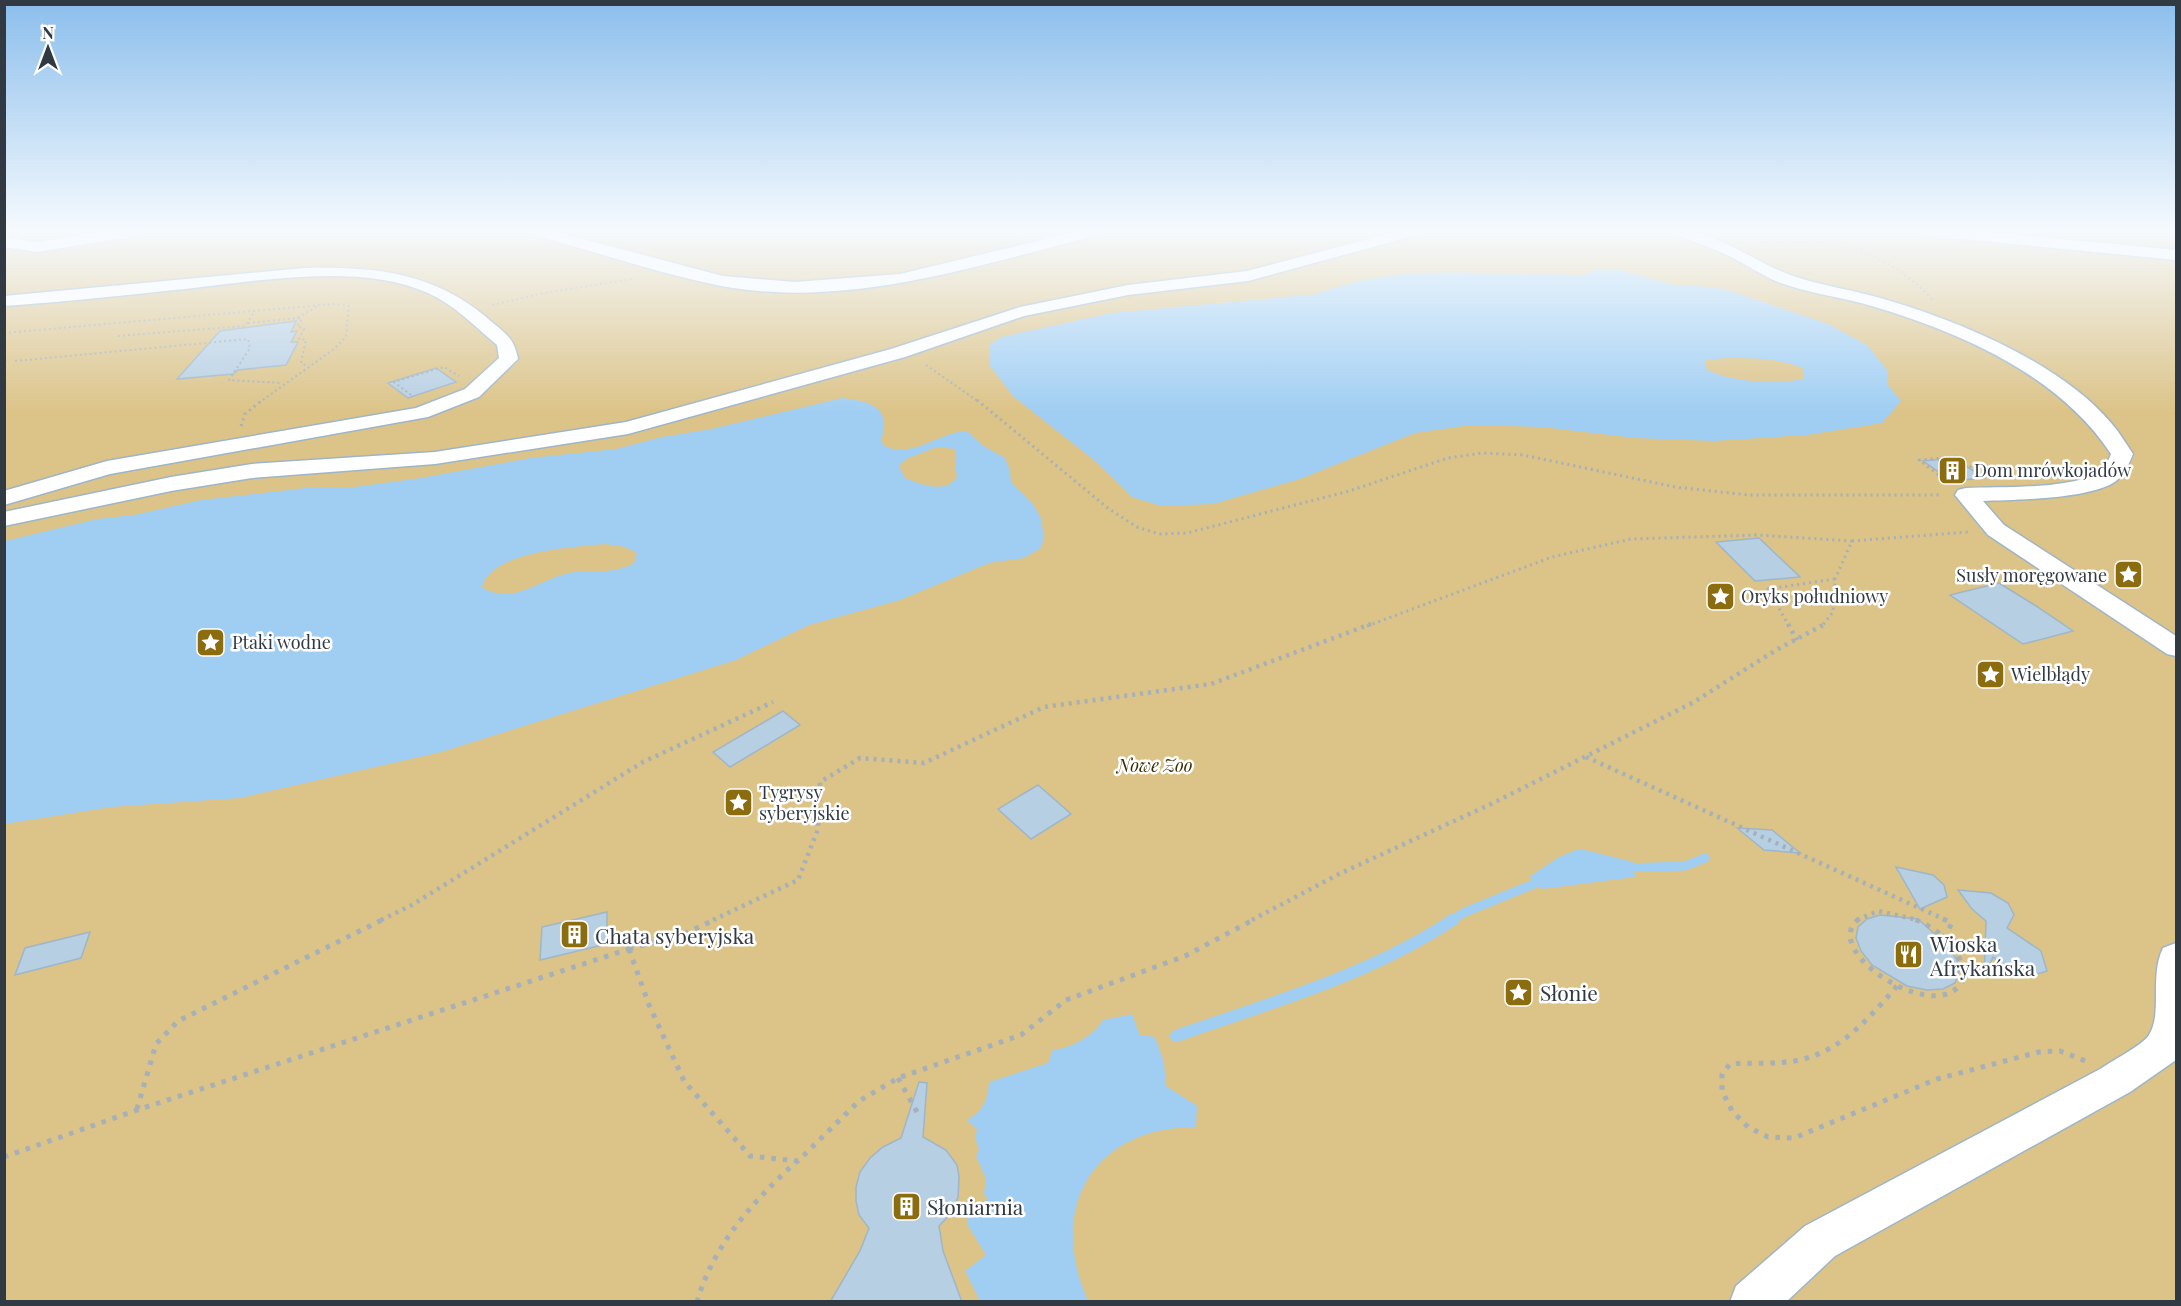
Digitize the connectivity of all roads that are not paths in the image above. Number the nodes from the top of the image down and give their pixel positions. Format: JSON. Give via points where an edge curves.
{"nodes":[{"id":1,"x":108,"y":291,"type":"edge"},
{"id":2,"x":436,"y":291,"type":"edge"},
{"id":3,"x":1123,"y":291,"type":"edge"},
{"id":4,"x":1830,"y":291,"type":"edge"},
{"id":5,"x":4,"y":301,"type":"edge"},
{"id":6,"x":4,"y":498,"type":"edge"},
{"id":7,"x":4,"y":519,"type":"edge"},
{"id":8,"x":2176,"y":648,"type":"edge"},
{"id":9,"x":2176,"y":958,"type":"edge"},
{"id":10,"x":1752,"y":1302,"type":"edge"}],
"edges":[{"from":1,"to":5,"type":"street"},
{"from":2,"to":6,"type":"street","via":[[506,343],[509,359],[472,393],[421,413],[107,468]]},
{"from":3,"to":7,"type":"street","via":[[1020,312],[898,353],[628,428],[435,458],[240,473]]},
{"from":4,"to":8,"type":"street","via":[[1913,314],[1996,351],[2085,406],[2122,454],[2117,468],[2104,479],[1966,495],[1996,530]]},
{"from":9,"to":10,"type":"street","via":[[2172,986],[2174,1018],[2163,1048],[2116,1080],[1820,1241]]}]}
